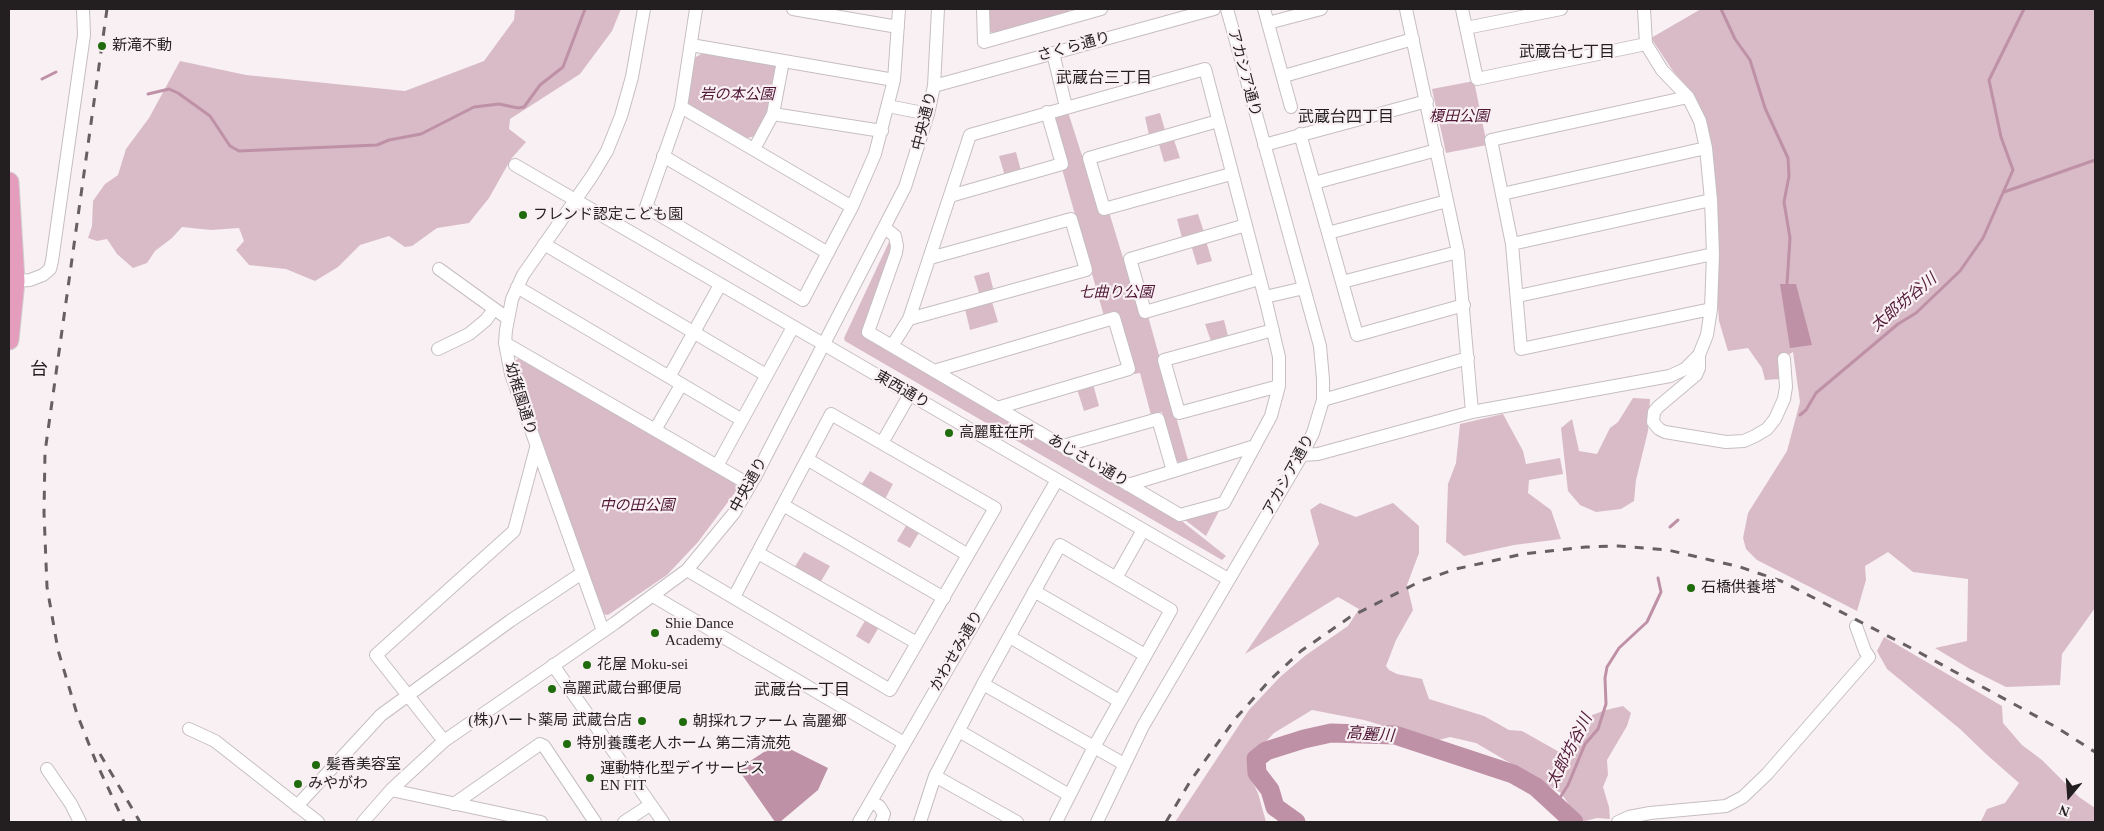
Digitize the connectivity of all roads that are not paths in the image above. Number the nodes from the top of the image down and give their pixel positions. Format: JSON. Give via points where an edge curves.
{"nodes":[{"id":1,"x":83,"y":9,"type":"edge"},
{"id":2,"x":644,"y":9,"type":"edge"},
{"id":3,"x":696,"y":9,"type":"edge"},
{"id":4,"x":793,"y":9,"type":"edge"},
{"id":5,"x":898,"y":9,"type":"edge"},
{"id":6,"x":938,"y":9,"type":"edge"},
{"id":7,"x":983,"y":9,"type":"edge"},
{"id":8,"x":1101,"y":9,"type":"edge"},
{"id":9,"x":1214,"y":9,"type":"edge"},
{"id":10,"x":1227,"y":9,"type":"edge"},
{"id":11,"x":1264,"y":9,"type":"edge"},
{"id":12,"x":1321,"y":9,"type":"edge"},
{"id":13,"x":1406,"y":9,"type":"edge"},
{"id":14,"x":1462,"y":9,"type":"edge"},
{"id":15,"x":1561,"y":9,"type":"edge"},
{"id":16,"x":1644,"y":9,"type":"edge"},
{"id":17,"x":1268,"y":23,"type":"junction"},
{"id":18,"x":898,"y":28,"type":"junction"},
{"id":19,"x":1466,"y":28,"type":"junction"},
{"id":20,"x":1413,"y":39,"type":"junction"},
{"id":21,"x":1646,"y":44,"type":"junction"},
{"id":22,"x":691,"y":45,"type":"junction"},
{"id":23,"x":1053,"y":53,"type":"junction"},
{"id":24,"x":783,"y":61,"type":"junction"},
{"id":25,"x":1284,"y":76,"type":"junction"},
{"id":26,"x":894,"y":80,"type":"junction"},
{"id":27,"x":934,"y":86,"type":"junction"},
{"id":28,"x":1688,"y":97,"type":"junction"},
{"id":29,"x":1427,"y":101,"type":"junction"},
{"id":30,"x":888,"y":106,"type":"junction"},
{"id":31,"x":681,"y":107,"type":"junction"},
{"id":32,"x":1066,"y":107,"type":"junction"},
{"id":33,"x":1291,"y":107,"type":"dead end"},
{"id":34,"x":1047,"y":112,"type":"junction"},
{"id":35,"x":773,"y":114,"type":"junction"},
{"id":36,"x":928,"y":114,"type":"junction"},
{"id":37,"x":1218,"y":122,"type":"junction"},
{"id":38,"x":882,"y":131,"type":"junction"},
{"id":39,"x":1300,"y":134,"type":"junction"},
{"id":40,"x":1264,"y":145,"type":"junction"},
{"id":41,"x":1706,"y":148,"type":"junction"},
{"id":42,"x":754,"y":149,"type":"junction"},
{"id":43,"x":1437,"y":150,"type":"junction"},
{"id":44,"x":663,"y":156,"type":"junction"},
{"id":45,"x":514,"y":165,"type":"dead end"},
{"id":46,"x":1231,"y":174,"type":"junction"},
{"id":47,"x":9,"y":182,"type":"edge"},
{"id":48,"x":1314,"y":183,"type":"junction"},
{"id":49,"x":1502,"y":194,"type":"junction"},
{"id":50,"x":950,"y":196,"type":"junction"},
{"id":51,"x":576,"y":200,"type":"junction"},
{"id":52,"x":1711,"y":200,"type":"junction"},
{"id":53,"x":1447,"y":201,"type":"junction"},
{"id":54,"x":852,"y":206,"type":"junction"},
{"id":55,"x":1246,"y":225,"type":"junction"},
{"id":56,"x":885,"y":228,"type":"junction"},
{"id":57,"x":1328,"y":233,"type":"junction"},
{"id":58,"x":544,"y":244,"type":"junction"},
{"id":59,"x":1512,"y":244,"type":"junction"},
{"id":60,"x":1458,"y":252,"type":"junction"},
{"id":61,"x":828,"y":253,"type":"junction"},
{"id":62,"x":1713,"y":254,"type":"junction"},
{"id":63,"x":930,"y":258,"type":"junction"},
{"id":64,"x":439,"y":269,"type":"dead end"},
{"id":65,"x":1260,"y":279,"type":"junction"},
{"id":66,"x":15,"y":281,"type":"junction"},
{"id":67,"x":1342,"y":282,"type":"junction"},
{"id":68,"x":720,"y":285,"type":"junction"},
{"id":69,"x":517,"y":287,"type":"junction"},
{"id":70,"x":1304,"y":288,"type":"junction"},
{"id":71,"x":1518,"y":296,"type":"junction"},
{"id":72,"x":1265,"y":297,"type":"junction"},
{"id":73,"x":1464,"y":305,"type":"junction"},
{"id":74,"x":494,"y":309,"type":"junction"},
{"id":75,"x":1711,"y":309,"type":"junction"},
{"id":76,"x":507,"y":318,"type":"junction"},
{"id":77,"x":909,"y":319,"type":"junction"},
{"id":78,"x":793,"y":327,"type":"junction"},
{"id":79,"x":1273,"y":330,"type":"junction"},
{"id":80,"x":694,"y":332,"type":"junction"},
{"id":81,"x":9,"y":340,"type":"edge"},
{"id":82,"x":505,"y":343,"type":"junction"},
{"id":83,"x":823,"y":344,"type":"junction"},
{"id":84,"x":892,"y":346,"type":"junction"},
{"id":85,"x":438,"y":349,"type":"dead end"},
{"id":86,"x":1699,"y":355,"type":"junction"},
{"id":87,"x":1468,"y":358,"type":"junction"},
{"id":88,"x":1784,"y":359,"type":"dead end"},
{"id":89,"x":934,"y":371,"type":"junction"},
{"id":90,"x":766,"y":375,"type":"junction"},
{"id":91,"x":669,"y":377,"type":"junction"},
{"id":92,"x":681,"y":385,"type":"junction"},
{"id":93,"x":1279,"y":386,"type":"junction"},
{"id":94,"x":910,"y":394,"type":"junction"},
{"id":95,"x":1322,"y":400,"type":"junction"},
{"id":96,"x":998,"y":408,"type":"junction"},
{"id":97,"x":1472,"y":412,"type":"junction"},
{"id":98,"x":742,"y":420,"type":"junction"},
{"id":99,"x":656,"y":430,"type":"junction"},
{"id":100,"x":882,"y":443,"type":"junction"},
{"id":101,"x":1062,"y":446,"type":"junction"},
{"id":102,"x":1255,"y":446,"type":"junction"},
{"id":103,"x":536,"y":448,"type":"junction"},
{"id":104,"x":1302,"y":455,"type":"junction"},
{"id":105,"x":807,"y":459,"type":"junction"},
{"id":106,"x":717,"y":466,"type":"junction"},
{"id":107,"x":1173,"y":471,"type":"junction"},
{"id":108,"x":1057,"y":480,"type":"junction"},
{"id":109,"x":750,"y":485,"type":"junction"},
{"id":110,"x":1128,"y":485,"type":"junction"},
{"id":111,"x":783,"y":505,"type":"junction"},
{"id":112,"x":1143,"y":530,"type":"junction"},
{"id":113,"x":758,"y":553,"type":"junction"},
{"id":114,"x":968,"y":555,"type":"junction"},
{"id":115,"x":687,"y":570,"type":"junction"},
{"id":116,"x":582,"y":574,"type":"junction"},
{"id":117,"x":1116,"y":578,"type":"junction"},
{"id":118,"x":1228,"y":579,"type":"junction"},
{"id":119,"x":1034,"y":591,"type":"junction"},
{"id":120,"x":652,"y":596,"type":"junction"},
{"id":121,"x":734,"y":597,"type":"junction"},
{"id":122,"x":944,"y":598,"type":"junction"},
{"id":123,"x":1856,"y":626,"type":"dead end"},
{"id":124,"x":602,"y":631,"type":"junction"},
{"id":125,"x":1010,"y":636,"type":"junction"},
{"id":126,"x":917,"y":644,"type":"junction"},
{"id":127,"x":1145,"y":655,"type":"junction"},
{"id":128,"x":553,"y":665,"type":"junction"},
{"id":129,"x":983,"y":684,"type":"junction"},
{"id":130,"x":407,"y":695,"type":"junction"},
{"id":131,"x":1119,"y":701,"type":"junction"},
{"id":132,"x":189,"y":728,"type":"dead end"},
{"id":133,"x":959,"y":731,"type":"junction"},
{"id":134,"x":444,"y":741,"type":"junction"},
{"id":135,"x":904,"y":743,"type":"junction"},
{"id":136,"x":1094,"y":747,"type":"junction"},
{"id":137,"x":1124,"y":764,"type":"junction"},
{"id":138,"x":47,"y":769,"type":"dead end"},
{"id":139,"x":935,"y":776,"type":"junction"},
{"id":140,"x":391,"y":790,"type":"junction"},
{"id":141,"x":1069,"y":795,"type":"junction"},
{"id":142,"x":871,"y":802,"type":"junction"},
{"id":143,"x":454,"y":804,"type":"junction"},
{"id":144,"x":650,"y":805,"type":"junction"},
{"id":145,"x":297,"y":806,"type":"junction"},
{"id":146,"x":80,"y":822,"type":"edge"},
{"id":147,"x":318,"y":822,"type":"edge"},
{"id":148,"x":363,"y":822,"type":"edge"},
{"id":149,"x":540,"y":822,"type":"edge"},
{"id":150,"x":595,"y":822,"type":"edge"},
{"id":151,"x":624,"y":822,"type":"edge"},
{"id":152,"x":663,"y":822,"type":"edge"},
{"id":153,"x":859,"y":822,"type":"edge"},
{"id":154,"x":881,"y":822,"type":"edge"},
{"id":155,"x":920,"y":822,"type":"edge"},
{"id":156,"x":1017,"y":822,"type":"edge"},
{"id":157,"x":1056,"y":822,"type":"edge"},
{"id":158,"x":1097,"y":822,"type":"edge"},
{"id":159,"x":1618,"y":822,"type":"edge"}],
"edges":[{"from":1,"to":66,"type":"street","via":[[84,36],[52,261],[43,276]]},
{"from":2,"to":51,"type":"street","name":"幼稚園通り","via":[[632,78],[621,116],[607,151]]},
{"from":3,"to":22,"type":"street"},
{"from":4,"to":18,"type":"street"},
{"from":5,"to":18,"type":"street"},
{"from":6,"to":27,"type":"street","name":"中央通り"},
{"from":7,"to":8,"type":"street","via":[[984,42]]},
{"from":9,"to":23,"type":"street","name":"さくら通り"},
{"from":10,"to":40,"type":"street","name":"アカシア通り"},
{"from":11,"to":17,"type":"street"},
{"from":12,"to":17,"type":"street"},
{"from":13,"to":20,"type":"street"},
{"from":14,"to":19,"type":"street"},
{"from":15,"to":19,"type":"street"},
{"from":16,"to":21,"type":"street"},
{"from":17,"to":25,"type":"street"},
{"from":18,"to":26,"type":"street"},
{"from":19,"to":21,"type":"street","via":[[1477,79]]},
{"from":20,"to":25,"type":"street"},
{"from":20,"to":29,"type":"street"},
{"from":21,"to":28,"type":"street","via":[[1662,70]]},
{"from":22,"to":24,"type":"street"},
{"from":22,"to":31,"type":"street"},
{"from":23,"to":27,"type":"street","name":"さくら通り"},
{"from":23,"to":32,"type":"street"},
{"from":24,"to":26,"type":"street"},
{"from":24,"to":35,"type":"street"},
{"from":25,"to":33,"type":"street"},
{"from":26,"to":30,"type":"street"},
{"from":27,"to":36,"type":"street","name":"中央通り"},
{"from":28,"to":41,"type":"street","via":[[1700,121]]},
{"from":28,"to":49,"type":"street","via":[[1491,140]]},
{"from":29,"to":39,"type":"street"},
{"from":29,"to":43,"type":"street"},
{"from":30,"to":36,"type":"street"},
{"from":30,"to":38,"type":"street"},
{"from":31,"to":42,"type":"street"},
{"from":31,"to":44,"type":"street"},
{"from":32,"to":34,"type":"street"},
{"from":32,"to":37,"type":"street","via":[[1205,69]]},
{"from":34,"to":50,"type":"street","via":[[970,135]]},
{"from":34,"to":50,"type":"street","via":[[1062,164]]},
{"from":35,"to":38,"type":"street"},
{"from":35,"to":42,"type":"street"},
{"from":36,"to":56,"type":"street","name":"中央通り","via":[[905,187]]},
{"from":37,"to":46,"type":"street"},
{"from":37,"to":46,"type":"street","via":[[1089,158],[1104,209]]},
{"from":38,"to":54,"type":"street"},
{"from":39,"to":40,"type":"street"},
{"from":39,"to":48,"type":"street"},
{"from":40,"to":70,"type":"street","name":"アカシア通り"},
{"from":41,"to":49,"type":"street"},
{"from":41,"to":52,"type":"street"},
{"from":42,"to":54,"type":"street"},
{"from":43,"to":48,"type":"street"},
{"from":43,"to":53,"type":"street"},
{"from":44,"to":61,"type":"street"},
{"from":44,"to":61,"type":"street","via":[[646,207],[803,300]]},
{"from":45,"to":51,"type":"street","name":"東西通り"},
{"from":46,"to":55,"type":"street"},
{"from":47,"to":66,"type":"highway"},
{"from":48,"to":57,"type":"street"},
{"from":49,"to":59,"type":"street"},
{"from":50,"to":63,"type":"street"},
{"from":51,"to":58,"type":"street","name":"幼稚園通り"},
{"from":51,"to":68,"type":"street","name":"東西通り"},
{"from":52,"to":59,"type":"street"},
{"from":52,"to":62,"type":"street"},
{"from":53,"to":57,"type":"street"},
{"from":53,"to":60,"type":"street"},
{"from":54,"to":61,"type":"street"},
{"from":55,"to":65,"type":"street"},
{"from":55,"to":65,"type":"street","via":[[1130,259],[1145,312]]},
{"from":56,"to":83,"type":"street","name":"中央通り"},
{"from":56,"to":84,"type":"street","name":"あじさい通り","via":[[895,236],[897,246],[868,332]]},
{"from":57,"to":67,"type":"street"},
{"from":58,"to":69,"type":"street","name":"幼稚園通り"},
{"from":58,"to":80,"type":"street"},
{"from":59,"to":71,"type":"street"},
{"from":60,"to":67,"type":"street"},
{"from":60,"to":73,"type":"street"},
{"from":62,"to":71,"type":"street"},
{"from":62,"to":75,"type":"street"},
{"from":63,"to":77,"type":"street"},
{"from":63,"to":77,"type":"street","via":[[1071,219],[1086,270]]},
{"from":64,"to":74,"type":"street"},
{"from":65,"to":72,"type":"street"},
{"from":66,"to":81,"type":"highway"},
{"from":67,"to":73,"type":"street","via":[[1357,335]]},
{"from":68,"to":78,"type":"street","name":"東西通り"},
{"from":68,"to":80,"type":"street"},
{"from":69,"to":76,"type":"street","name":"幼稚園通り"},
{"from":69,"to":91,"type":"street"},
{"from":70,"to":72,"type":"street"},
{"from":70,"to":95,"type":"street","name":"アカシア通り","via":[[1320,346]]},
{"from":71,"to":75,"type":"street","via":[[1521,349]]},
{"from":72,"to":79,"type":"street"},
{"from":73,"to":87,"type":"street"},
{"from":74,"to":76,"type":"street"},
{"from":74,"to":85,"type":"street","via":[[469,334]]},
{"from":75,"to":86,"type":"street"},
{"from":76,"to":82,"type":"street","name":"幼稚園通り"},
{"from":77,"to":84,"type":"street"},
{"from":78,"to":83,"type":"street","name":"東西通り"},
{"from":78,"to":90,"type":"street"},
{"from":79,"to":93,"type":"street","via":[[1279,357]]},
{"from":79,"to":93,"type":"street","via":[[1164,360],[1179,413]]},
{"from":80,"to":90,"type":"street"},
{"from":80,"to":91,"type":"street"},
{"from":82,"to":99,"type":"street"},
{"from":82,"to":103,"type":"street","name":"幼稚園通り","via":[[511,374]]},
{"from":83,"to":94,"type":"street","name":"東西通り"},
{"from":83,"to":109,"type":"street","name":"中央通り"},
{"from":84,"to":89,"type":"street","name":"あじさい通り"},
{"from":86,"to":88,"type":"street","via":[[1696,375],[1658,407],[1653,422],[1665,432],[1734,442],[1755,436],[1775,419],[1786,386]]},
{"from":86,"to":97,"type":"street","via":[[1685,369],[1663,378]]},
{"from":87,"to":95,"type":"street"},
{"from":87,"to":97,"type":"street"},
{"from":89,"to":96,"type":"street","name":"あじさい通り"},
{"from":89,"to":96,"type":"street","via":[[1114,318],[1129,370]]},
{"from":90,"to":98,"type":"street"},
{"from":91,"to":92,"type":"street"},
{"from":92,"to":98,"type":"street"},
{"from":92,"to":99,"type":"street"},
{"from":93,"to":102,"type":"street","via":[[1271,416]]},
{"from":94,"to":100,"type":"street"},
{"from":94,"to":108,"type":"street","name":"東西通り"},
{"from":95,"to":104,"type":"street","name":"アカシア通り","via":[[1313,433]]},
{"from":96,"to":101,"type":"street","name":"あじさい通り"},
{"from":97,"to":104,"type":"street","via":[[1318,454]]},
{"from":98,"to":106,"type":"street"},
{"from":99,"to":106,"type":"street"},
{"from":100,"to":105,"type":"street","via":[[831,414]]},
{"from":100,"to":114,"type":"street","via":[[995,508]]},
{"from":101,"to":107,"type":"street","via":[[1158,419]]},
{"from":101,"to":110,"type":"street","name":"あじさい通り"},
{"from":102,"to":107,"type":"street"},
{"from":102,"to":110,"type":"street","name":"あじさい通り","via":[[1224,503],[1180,515]]},
{"from":103,"to":116,"type":"street","name":"幼稚園通り"},
{"from":103,"to":130,"type":"street","via":[[514,531],[376,655]]},
{"from":104,"to":118,"type":"street","name":"アカシア通り"},
{"from":105,"to":111,"type":"street"},
{"from":105,"to":114,"type":"street"},
{"from":106,"to":109,"type":"street"},
{"from":107,"to":110,"type":"street"},
{"from":108,"to":112,"type":"street","name":"東西通り"},
{"from":108,"to":135,"type":"street","name":"かわせみ通り"},
{"from":109,"to":115,"type":"street","name":"中央通り","via":[[734,513]]},
{"from":111,"to":113,"type":"street"},
{"from":111,"to":122,"type":"street"},
{"from":112,"to":117,"type":"street"},
{"from":112,"to":118,"type":"street","name":"東西通り"},
{"from":113,"to":121,"type":"street"},
{"from":113,"to":126,"type":"street"},
{"from":114,"to":122,"type":"street"},
{"from":115,"to":120,"type":"street","name":"中央通り"},
{"from":115,"to":121,"type":"street"},
{"from":116,"to":124,"type":"street","name":"幼稚園通り"},
{"from":116,"to":130,"type":"street"},
{"from":117,"to":119,"type":"street","via":[[1060,545]]},
{"from":117,"to":127,"type":"street","via":[[1171,610]]},
{"from":118,"to":137,"type":"street","name":"アカシア通り"},
{"from":119,"to":125,"type":"street"},
{"from":119,"to":127,"type":"street"},
{"from":120,"to":124,"type":"street","name":"中央通り"},
{"from":120,"to":135,"type":"street"},
{"from":121,"to":126,"type":"street","via":[[890,690]]},
{"from":122,"to":126,"type":"street"},
{"from":123,"to":159,"type":"street","via":[[1869,657],[1743,797],[1726,806],[1650,813]]},
{"from":124,"to":128,"type":"street","name":"中央通り"},
{"from":125,"to":129,"type":"street"},
{"from":125,"to":131,"type":"street"},
{"from":127,"to":131,"type":"street"},
{"from":128,"to":134,"type":"street","name":"中央通り"},
{"from":128,"to":144,"type":"street"},
{"from":129,"to":133,"type":"street"},
{"from":129,"to":136,"type":"street"},
{"from":130,"to":134,"type":"street"},
{"from":130,"to":145,"type":"street","via":[[381,715]]},
{"from":131,"to":136,"type":"street"},
{"from":132,"to":145,"type":"street","via":[[215,741]]},
{"from":133,"to":139,"type":"street"},
{"from":133,"to":141,"type":"street"},
{"from":134,"to":140,"type":"street","name":"中央通り"},
{"from":135,"to":142,"type":"street","name":"かわせみ通り"},
{"from":136,"to":137,"type":"street"},
{"from":136,"to":141,"type":"street"},
{"from":137,"to":158,"type":"street","name":"アカシア通り"},
{"from":138,"to":146,"type":"street"},
{"from":139,"to":155,"type":"street"},
{"from":139,"to":156,"type":"street"},
{"from":140,"to":143,"type":"street"},
{"from":140,"to":148,"type":"street","name":"中央通り"},
{"from":141,"to":157,"type":"street"},
{"from":142,"to":153,"type":"street","name":"かわせみ通り"},
{"from":142,"to":154,"type":"street","via":[[884,814]]},
{"from":143,"to":149,"type":"street"},
{"from":143,"to":150,"type":"street","via":[[540,744]]},
{"from":144,"to":151,"type":"street"},
{"from":144,"to":152,"type":"street"},
{"from":145,"to":147,"type":"street"}]}
